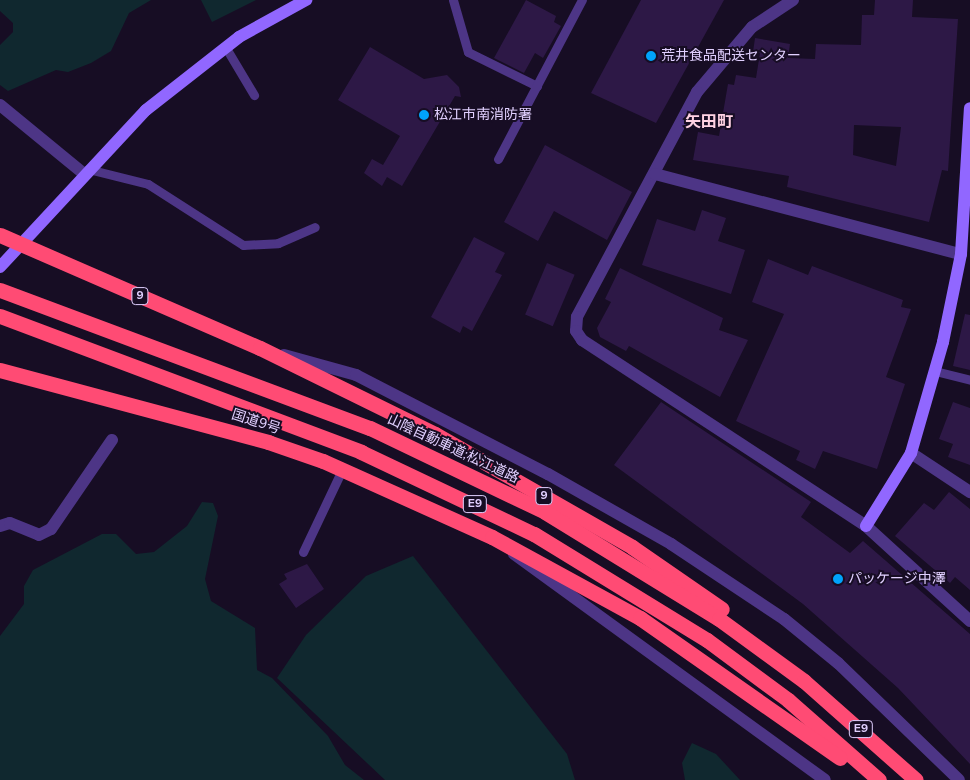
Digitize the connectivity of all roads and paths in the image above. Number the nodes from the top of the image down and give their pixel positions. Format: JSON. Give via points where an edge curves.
{"nodes":[{"id":1,"x":306,"y":0,"type":"edge"},
{"id":2,"x":453,"y":0,"type":"edge"},
{"id":3,"x":582,"y":0,"type":"edge"},
{"id":4,"x":793,"y":0,"type":"edge"},
{"id":5,"x":226,"y":48,"type":"junction"},
{"id":6,"x":537,"y":86,"type":"junction"},
{"id":7,"x":254,"y":95,"type":"dead end"},
{"id":8,"x":0,"y":105,"type":"edge"},
{"id":9,"x":970,"y":108,"type":"edge"},
{"id":10,"x":498,"y":159,"type":"dead end"},
{"id":11,"x":86,"y":171,"type":"junction"},
{"id":12,"x":655,"y":174,"type":"junction"},
{"id":13,"x":315,"y":227,"type":"dead end"},
{"id":14,"x":0,"y":235,"type":"edge"},
{"id":15,"x":21,"y":244,"type":"junction"},
{"id":16,"x":964,"y":248,"type":"edge"},
{"id":17,"x":0,"y":267,"type":"edge"},
{"id":18,"x":0,"y":290,"type":"edge"},
{"id":19,"x":0,"y":316,"type":"edge"},
{"id":20,"x":260,"y":348,"type":"junction"},
{"id":21,"x":0,"y":370,"type":"edge"},
{"id":22,"x":935,"y":371,"type":"junction"},
{"id":23,"x":970,"y":380,"type":"edge"},
{"id":24,"x":112,"y":440,"type":"dead end"},
{"id":25,"x":911,"y":453,"type":"junction"},
{"id":26,"x":342,"y":470,"type":"junction"},
{"id":27,"x":970,"y":492,"type":"edge"},
{"id":28,"x":0,"y":526,"type":"edge"},
{"id":29,"x":866,"y":526,"type":"junction"},
{"id":30,"x":492,"y":537,"type":"junction"},
{"id":31,"x":304,"y":552,"type":"dead end"},
{"id":32,"x":970,"y":622,"type":"edge"},
{"id":33,"x":804,"y":681,"type":"junction"},
{"id":34,"x":825,"y":780,"type":"edge"},
{"id":35,"x":869,"y":780,"type":"edge"},
{"id":36,"x":879,"y":780,"type":"edge"},
{"id":37,"x":916,"y":780,"type":"edge"},
{"id":38,"x":959,"y":780,"type":"edge"}],
"edges":[{"from":1,"to":5,"type":"street"},
{"from":2,"to":6,"type":"lane","via":[[468,52]]},
{"from":3,"to":6,"type":"lane"},
{"from":4,"to":12,"type":"street","via":[[752,27],[726,55],[697,92]]},
{"from":5,"to":7,"type":"lane"},
{"from":5,"to":11,"type":"street","via":[[146,110]]},
{"from":6,"to":10,"type":"lane"},
{"from":8,"to":11,"type":"street"},
{"from":9,"to":16,"type":"street"},
{"from":11,"to":13,"type":"lane","via":[[148,184],[243,245],[278,243]]},
{"from":11,"to":15,"type":"street"},
{"from":12,"to":16,"type":"street"},
{"from":12,"to":29,"type":"street","via":[[577,317],[578,336]]},
{"from":14,"to":15,"type":"highway","number":"9"},
{"from":15,"to":17,"type":"street"},
{"from":15,"to":20,"type":"highway","number":"9"},
{"from":16,"to":22,"type":"street"},
{"from":18,"to":33,"type":"highway","name":"山陰自動車道;松江道路","number":"E9","via":[[352,421],[459,467],[636,564]]},
{"from":19,"to":36,"type":"highway","number":"E9","via":[[361,452],[534,534],[707,640],[788,700]]},
{"from":20,"to":33,"type":"highway","number":"9","via":[[435,434],[632,547],[739,622]]},
{"from":20,"to":38,"type":"street","via":[[356,375],[548,474],[671,544],[784,619],[838,663]]},
{"from":21,"to":26,"type":"highway","name":"国道9号","via":[[218,426]]},
{"from":22,"to":23,"type":"lane"},
{"from":22,"to":25,"type":"street"},
{"from":24,"to":28,"type":"street","via":[[51,529],[39,536],[10,523]]},
{"from":25,"to":27,"type":"street"},
{"from":25,"to":29,"type":"street"},
{"from":26,"to":30,"type":"highway","name":"国道9号"},
{"from":26,"to":31,"type":"lane"},
{"from":29,"to":32,"type":"street"},
{"from":30,"to":34,"type":"street","via":[[568,598]]},
{"from":30,"to":35,"type":"highway","name":"国道9号","via":[[640,618],[793,722]]},
{"from":33,"to":37,"type":"highway","name":"山陰自動車道;松江道路","number":"E9"}]}
